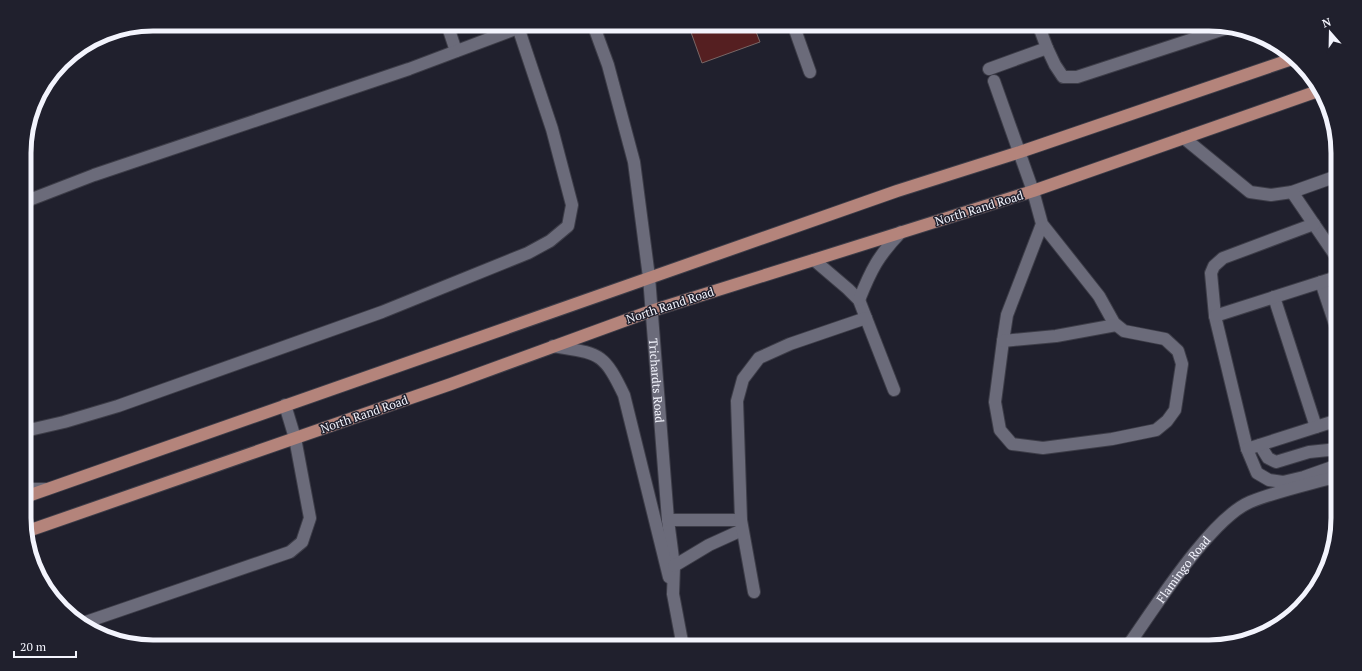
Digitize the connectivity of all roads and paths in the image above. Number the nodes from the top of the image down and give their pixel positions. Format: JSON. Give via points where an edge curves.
{"nodes":[{"id":1,"x":449,"y":31,"type":"edge"},
{"id":2,"x":505,"y":31,"type":"edge"},
{"id":3,"x":519,"y":31,"type":"edge"},
{"id":4,"x":596,"y":31,"type":"edge"},
{"id":5,"x":795,"y":31,"type":"edge"},
{"id":6,"x":1041,"y":31,"type":"edge"},
{"id":7,"x":1214,"y":31,"type":"edge"},
{"id":8,"x":1047,"y":48,"type":"junction"},
{"id":9,"x":456,"y":51,"type":"junction"},
{"id":10,"x":1289,"y":60,"type":"edge"},
{"id":11,"x":989,"y":69,"type":"dead end"},
{"id":12,"x":810,"y":72,"type":"dead end"},
{"id":13,"x":994,"y":81,"type":"dead end"},
{"id":14,"x":1315,"y":92,"type":"edge"},
{"id":15,"x":1184,"y":138,"type":"junction"},
{"id":16,"x":1020,"y":152,"type":"junction"},
{"id":17,"x":1331,"y":178,"type":"edge"},
{"id":18,"x":1033,"y":191,"type":"junction"},
{"id":19,"x":1292,"y":192,"type":"junction"},
{"id":20,"x":31,"y":199,"type":"edge"},
{"id":21,"x":1042,"y":224,"type":"junction"},
{"id":22,"x":1314,"y":224,"type":"junction"},
{"id":23,"x":901,"y":232,"type":"junction"},
{"id":24,"x":1331,"y":247,"type":"edge"},
{"id":25,"x":814,"y":260,"type":"junction"},
{"id":26,"x":649,"y":277,"type":"junction"},
{"id":27,"x":1331,"y":279,"type":"edge"},
{"id":28,"x":1322,"y":282,"type":"junction"},
{"id":29,"x":1274,"y":298,"type":"junction"},
{"id":30,"x":859,"y":300,"type":"junction"},
{"id":31,"x":1331,"y":309,"type":"edge"},
{"id":32,"x":651,"y":311,"type":"junction"},
{"id":33,"x":1215,"y":316,"type":"junction"},
{"id":34,"x":866,"y":318,"type":"junction"},
{"id":35,"x":1116,"y":325,"type":"junction"},
{"id":36,"x":1003,"y":341,"type":"junction"},
{"id":37,"x":553,"y":346,"type":"junction"},
{"id":38,"x":894,"y":390,"type":"dead end"},
{"id":39,"x":285,"y":405,"type":"junction"},
{"id":40,"x":1331,"y":422,"type":"edge"},
{"id":41,"x":1316,"y":427,"type":"junction"},
{"id":42,"x":31,"y":429,"type":"edge"},
{"id":43,"x":295,"y":438,"type":"junction"},
{"id":44,"x":1260,"y":445,"type":"junction"},
{"id":45,"x":1247,"y":449,"type":"junction"},
{"id":46,"x":1331,"y":450,"type":"edge"},
{"id":47,"x":1331,"y":467,"type":"edge"},
{"id":48,"x":1331,"y":478,"type":"edge"},
{"id":49,"x":31,"y":489,"type":"edge"},
{"id":50,"x":49,"y":489,"type":"junction"},
{"id":51,"x":31,"y":495,"type":"edge"},
{"id":52,"x":668,"y":520,"type":"junction"},
{"id":53,"x":742,"y":525,"type":"junction"},
{"id":54,"x":32,"y":530,"type":"edge"},
{"id":55,"x":674,"y":566,"type":"junction"},
{"id":56,"x":754,"y":592,"type":"dead end"},
{"id":57,"x":673,"y":594,"type":"junction"},
{"id":58,"x":89,"y":621,"type":"edge"},
{"id":59,"x":682,"y":640,"type":"edge"},
{"id":60,"x":1132,"y":640,"type":"edge"}],
"edges":[{"from":1,"to":9,"type":"street"},
{"from":2,"to":9,"type":"street"},
{"from":3,"to":42,"type":"street","via":[[552,129],[572,205],[568,226],[528,252],[382,312],[118,406]]},
{"from":4,"to":26,"type":"street","name":"Trichardts Road","via":[[608,65],[634,162]]},
{"from":5,"to":12,"type":"street"},
{"from":6,"to":8,"type":"street"},
{"from":7,"to":8,"type":"street","via":[[1077,77],[1063,77]]},
{"from":8,"to":11,"type":"street"},
{"from":9,"to":20,"type":"street","via":[[409,70],[94,175]]},
{"from":10,"to":16,"type":"main road"},
{"from":13,"to":16,"type":"street"},
{"from":14,"to":15,"type":"main road","name":"North Rand Road"},
{"from":15,"to":18,"type":"main road","name":"North Rand Road"},
{"from":15,"to":19,"type":"street","via":[[1250,192],[1271,195]]},
{"from":16,"to":18,"type":"street"},
{"from":16,"to":26,"type":"main road","via":[[897,191]]},
{"from":17,"to":19,"type":"street"},
{"from":18,"to":21,"type":"street"},
{"from":18,"to":23,"type":"main road","name":"North Rand Road"},
{"from":19,"to":22,"type":"street"},
{"from":21,"to":35,"type":"street","via":[[1099,296]]},
{"from":21,"to":36,"type":"street","via":[[1007,315]]},
{"from":22,"to":24,"type":"street"},
{"from":22,"to":33,"type":"street","via":[[1224,258],[1214,266],[1211,273]]},
{"from":23,"to":25,"type":"main road","name":"North Rand Road"},
{"from":23,"to":30,"type":"street","via":[[870,270]]},
{"from":25,"to":30,"type":"street"},
{"from":25,"to":32,"type":"main road","name":"North Rand Road"},
{"from":26,"to":32,"type":"street","name":"Trichardts Road"},
{"from":26,"to":39,"type":"main road"},
{"from":27,"to":28,"type":"street"},
{"from":28,"to":29,"type":"street"},
{"from":28,"to":31,"type":"street"},
{"from":29,"to":33,"type":"street"},
{"from":29,"to":41,"type":"street"},
{"from":30,"to":34,"type":"street"},
{"from":32,"to":37,"type":"main road","name":"North Rand Road"},
{"from":32,"to":52,"type":"street","name":"Trichardts Road"},
{"from":33,"to":45,"type":"street"},
{"from":34,"to":38,"type":"street"},
{"from":34,"to":53,"type":"street","via":[[790,344],[759,358],[743,379],[737,401]]},
{"from":35,"to":36,"type":"street","via":[[1056,336]]},
{"from":35,"to":36,"type":"street","via":[[1124,331],[1165,339],[1178,351],[1182,364],[1175,410],[1156,430],[1074,445],[1043,448],[1012,444],[1000,430],[995,402]]},
{"from":37,"to":43,"type":"main road","name":"North Rand Road"},
{"from":37,"to":57,"type":"street","via":[[590,352],[603,359],[624,395]]},
{"from":39,"to":43,"type":"street"},
{"from":39,"to":50,"type":"main road"},
{"from":40,"to":41,"type":"street"},
{"from":41,"to":44,"type":"street"},
{"from":43,"to":54,"type":"main road","name":"North Rand Road"},
{"from":43,"to":58,"type":"street","via":[[310,518],[302,542],[290,552]]},
{"from":44,"to":45,"type":"street"},
{"from":44,"to":46,"type":"street","via":[[1268,458],[1276,462],[1309,452]]},
{"from":45,"to":47,"type":"street","via":[[1257,473],[1269,480],[1283,482]]},
{"from":48,"to":60,"type":"street","name":"Flamingo Road","via":[[1250,502],[1229,515],[1197,550]]},
{"from":49,"to":50,"type":"street"},
{"from":50,"to":51,"type":"main road"},
{"from":52,"to":53,"type":"street"},
{"from":52,"to":55,"type":"street","name":"Trichardts Road"},
{"from":53,"to":55,"type":"street"},
{"from":53,"to":56,"type":"street"},
{"from":55,"to":57,"type":"street","name":"Trichardts Road"},
{"from":57,"to":59,"type":"street","name":"Trichardts Road"}]}
